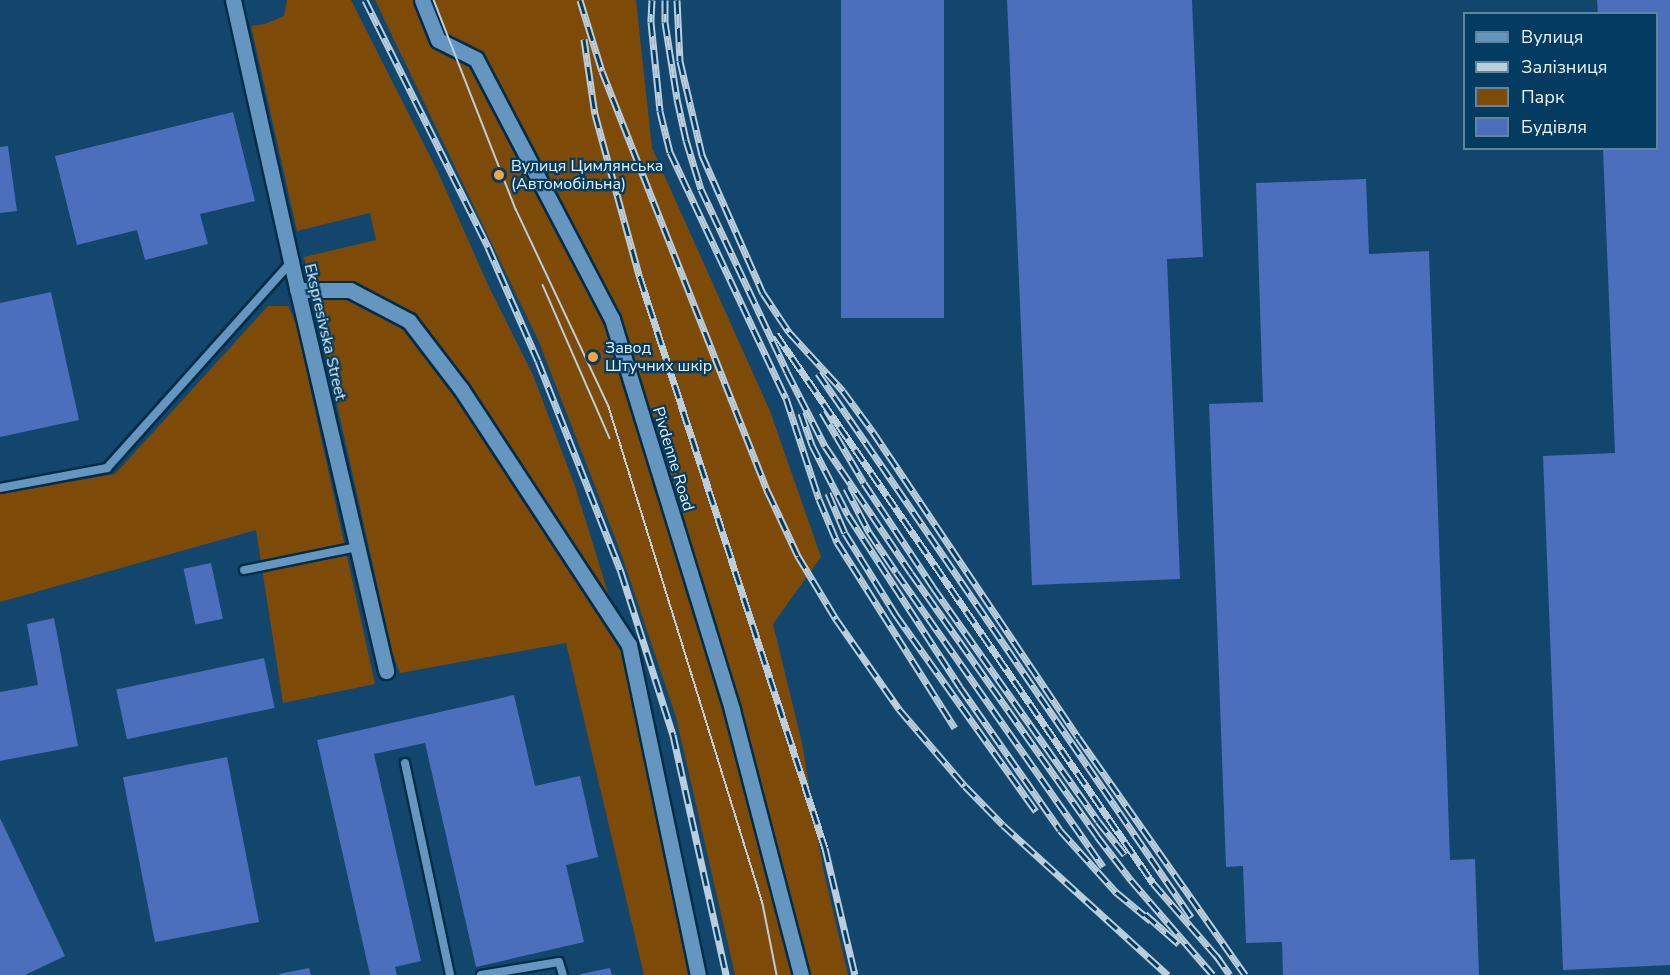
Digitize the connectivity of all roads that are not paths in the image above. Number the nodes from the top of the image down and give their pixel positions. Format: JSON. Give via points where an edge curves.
{"nodes":[{"id":1,"x":233,"y":0,"type":"edge"},
{"id":2,"x":422,"y":0,"type":"edge"},
{"id":3,"x":291,"y":262,"type":"junction"},
{"id":4,"x":297,"y":290,"type":"junction"},
{"id":5,"x":0,"y":488,"type":"edge"},
{"id":6,"x":357,"y":547,"type":"junction"},
{"id":7,"x":244,"y":570,"type":"dead end"},
{"id":8,"x":386,"y":671,"type":"dead end"},
{"id":9,"x":405,"y":763,"type":"dead end"},
{"id":10,"x":450,"y":975,"type":"edge"},
{"id":11,"x":481,"y":975,"type":"edge"},
{"id":12,"x":563,"y":975,"type":"edge"},
{"id":13,"x":698,"y":975,"type":"edge"},
{"id":14,"x":801,"y":975,"type":"edge"}],
"edges":[{"from":1,"to":3,"type":"street","name":"Ekspresivska Street"},
{"from":2,"to":14,"type":"street","name":"Pivdenne Road","via":[[438,40],[476,58],[612,319],[732,710]]},
{"from":3,"to":4,"type":"street","name":"Ekspresivska Street"},
{"from":3,"to":5,"type":"lane","via":[[107,468]]},
{"from":4,"to":6,"type":"street","name":"Ekspresivska Street"},
{"from":4,"to":13,"type":"street","via":[[350,290],[409,321],[461,388],[629,645]]},
{"from":6,"to":7,"type":"lane"},
{"from":6,"to":8,"type":"street","name":"Ekspresivska Street"},
{"from":9,"to":10,"type":"lane"},
{"from":11,"to":12,"type":"lane","via":[[560,962]]}]}
